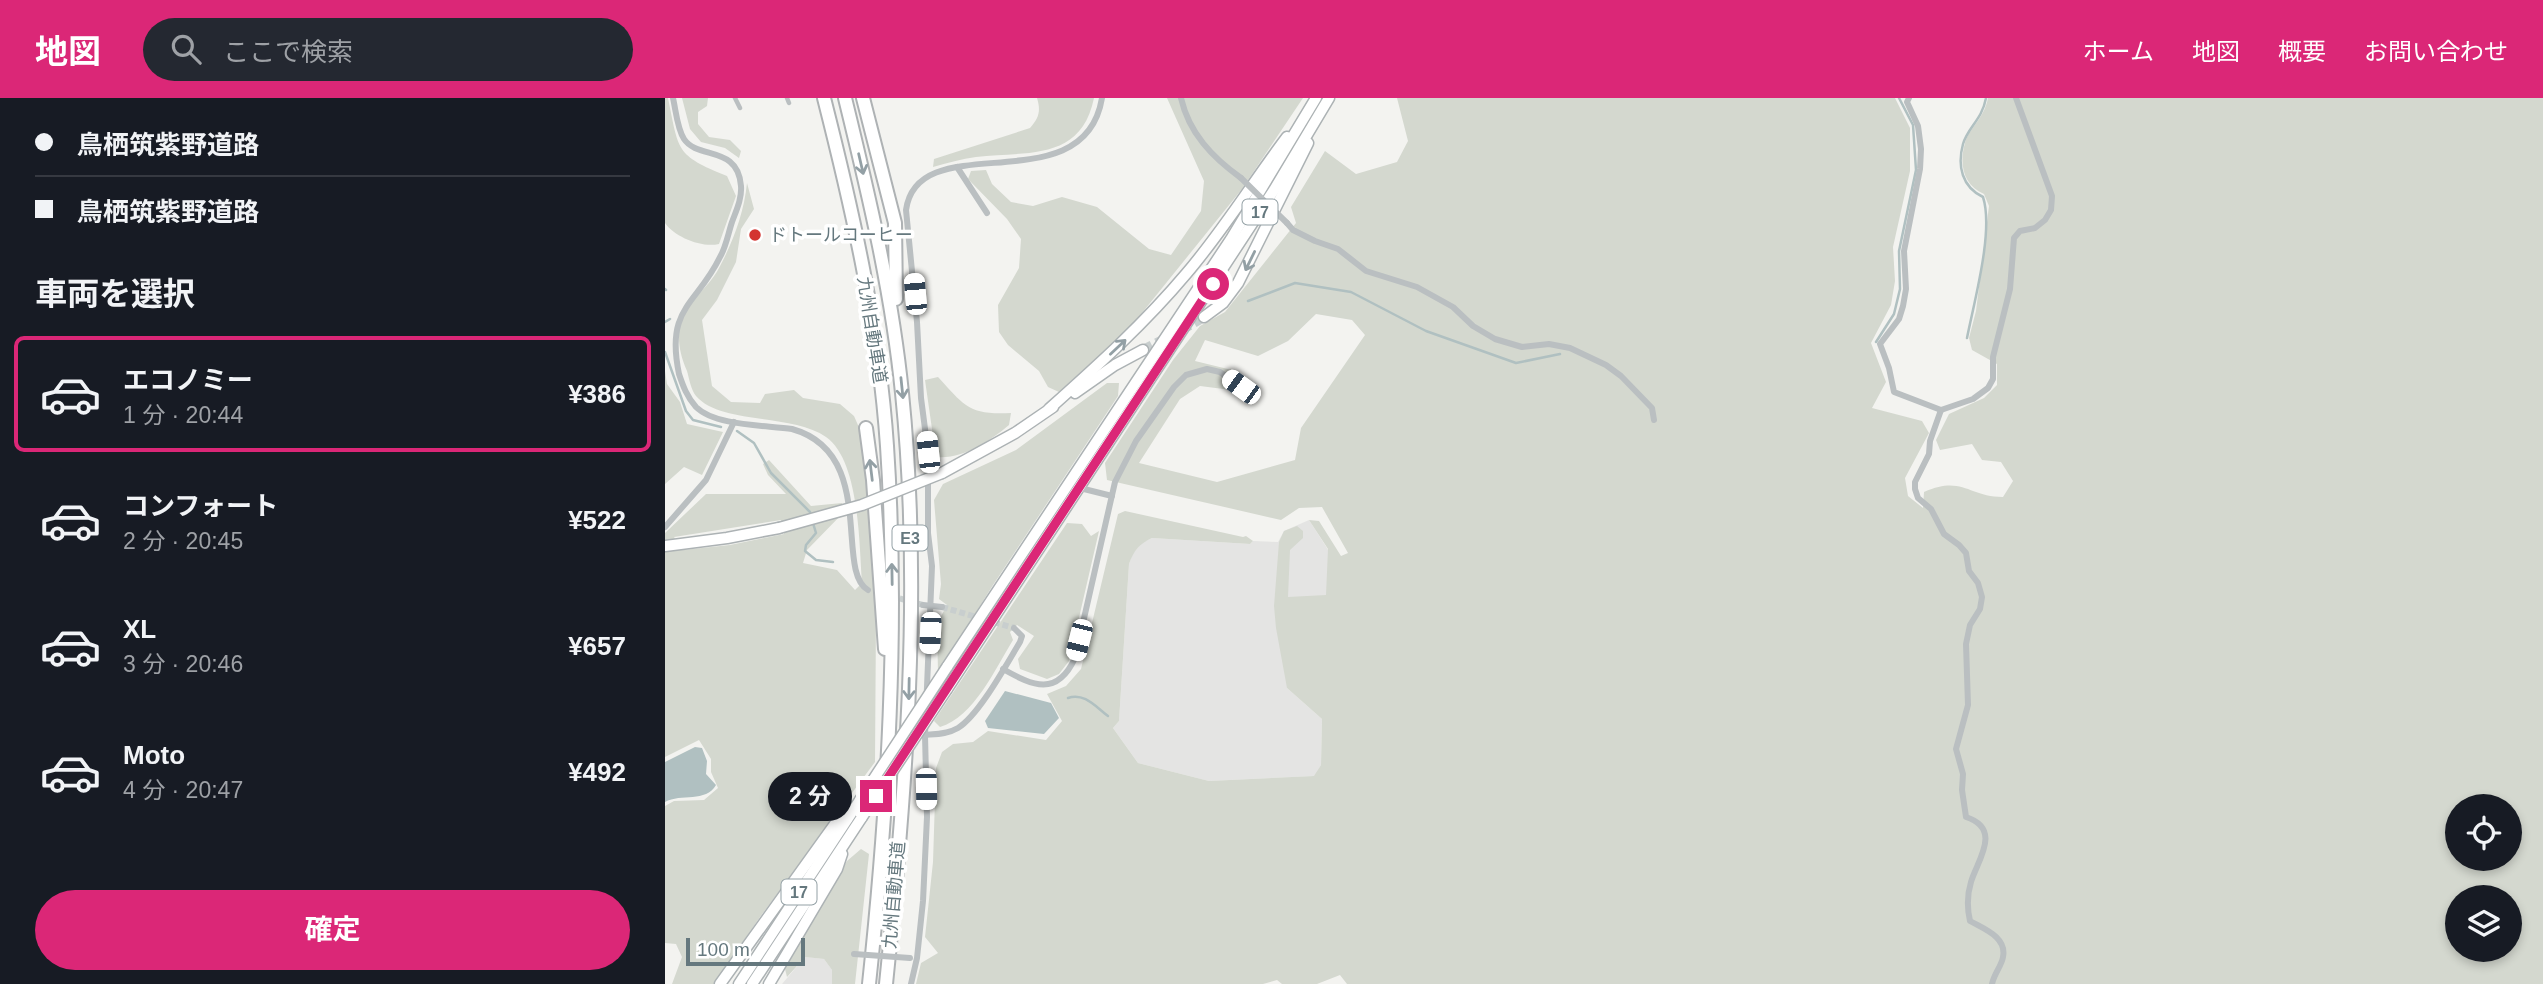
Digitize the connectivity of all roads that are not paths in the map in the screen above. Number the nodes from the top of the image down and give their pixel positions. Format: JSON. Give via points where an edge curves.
{"nodes":[{"id":1,"x":673,"y":98,"type":"edge"},
{"id":2,"x":735,"y":98,"type":"edge"},
{"id":3,"x":824,"y":98,"type":"edge"},
{"id":4,"x":845,"y":98,"type":"edge"},
{"id":5,"x":863,"y":98,"type":"edge"},
{"id":6,"x":1102,"y":98,"type":"edge"},
{"id":7,"x":1181,"y":98,"type":"edge"},
{"id":8,"x":1329,"y":98,"type":"edge"},
{"id":9,"x":1909,"y":98,"type":"edge"},
{"id":10,"x":2016,"y":98,"type":"edge"},
{"id":11,"x":1315,"y":100,"type":"edge"},
{"id":12,"x":740,"y":108,"type":"dead end"},
{"id":13,"x":1322,"y":111,"type":"junction"},
{"id":14,"x":957,"y":167,"type":"junction"},
{"id":15,"x":987,"y":213,"type":"dead end"},
{"id":16,"x":1204,"y":317,"type":"tunnel mouth"},
{"id":17,"x":897,"y":345,"type":"junction"},
{"id":18,"x":1143,"y":350,"type":"tunnel mouth"},
{"id":19,"x":1241,"y":387,"type":"dead end"},
{"id":20,"x":1049,"y":409,"type":"junction"},
{"id":21,"x":1941,"y":410,"type":"junction"},
{"id":22,"x":1654,"y":420,"type":"dead end"},
{"id":23,"x":734,"y":422,"type":"junction"},
{"id":24,"x":866,"y":428,"type":"dead end"},
{"id":25,"x":1080,"y":488,"type":"junction"},
{"id":26,"x":1112,"y":496,"type":"junction"},
{"id":27,"x":665,"y":527,"type":"edge"},
{"id":28,"x":665,"y":545,"type":"edge"},
{"id":29,"x":868,"y":590,"type":"dead end"},
{"id":30,"x":923,"y":606,"type":"tunnel mouth"},
{"id":31,"x":932,"y":607,"type":"junction"},
{"id":32,"x":942,"y":607,"type":"tunnel mouth"},
{"id":33,"x":1014,"y":628,"type":"dead end"},
{"id":34,"x":1003,"y":669,"type":"junction"},
{"id":35,"x":890,"y":733,"type":"junction"},
{"id":36,"x":925,"y":735,"type":"junction"},
{"id":37,"x":848,"y":818,"type":"junction"},
{"id":38,"x":848,"y":837,"type":"junction"},
{"id":39,"x":854,"y":954,"type":"dead end"},
{"id":40,"x":913,"y":958,"type":"junction"},
{"id":41,"x":720,"y":984,"type":"edge"},
{"id":42,"x":739,"y":984,"type":"edge"},
{"id":43,"x":752,"y":984,"type":"edge"},
{"id":44,"x":769,"y":984,"type":"edge"},
{"id":45,"x":869,"y":984,"type":"edge"},
{"id":46,"x":886,"y":984,"type":"edge"},
{"id":47,"x":911,"y":984,"type":"edge"},
{"id":48,"x":1992,"y":984,"type":"edge"}],
"edges":[{"from":1,"to":23,"type":"street","via":[[685,141],[725,158],[734,166],[741,188],[720,258],[685,301],[671,333],[675,365],[686,394],[710,417]]},
{"from":2,"to":12,"type":"street"},
{"from":35,"to":3,"type":"highway","name":"九州自動車道","number":"E3","one_way":true,"via":[[893,624],[887,445],[860,252]]},
{"from":4,"to":17,"type":"highway","name":"九州自動車道","number":"E3","one_way":true,"via":[[882,254]]},
{"from":5,"to":17,"type":"highway","via":[[895,223]]},
{"from":6,"to":14,"type":"street","via":[[1094,125],[1078,144],[1056,155]]},
{"from":7,"to":22,"type":"street","bridge":true,"via":[[1206,148],[1304,235],[1338,249],[1366,271],[1417,287],[1495,339],[1522,347],[1549,344],[1570,348],[1606,365],[1652,408]]},
{"from":8,"to":13,"type":"main road","number":"17"},
{"from":9,"to":21,"type":"street","via":[[1921,149],[1904,251],[1906,289],[1899,319],[1880,344],[1894,392]]},
{"from":10,"to":21,"type":"street","via":[[2052,196],[2051,210],[2035,228],[2020,231],[2014,238],[2010,289],[1993,356],[1993,379],[1973,399]]},
{"from":20,"to":11,"type":"main road","number":"17","one_way":true,"via":[[1122,345],[1188,272]]},
{"from":11,"to":37,"type":"main road","number":"17","bridge":true,"via":[[1231,239]]},
{"from":13,"to":16,"type":"main road","number":"17","one_way":true,"via":[[1238,283],[1223,303]]},
{"from":13,"to":25,"type":"main road","number":"17"},
{"from":14,"to":15,"type":"street"},
{"from":14,"to":31,"type":"street","via":[[917,185],[906,210],[928,452]]},
{"from":17,"to":46,"type":"highway","name":"九州自動車道","number":"E3","one_way":true,"via":[[907,445],[910,623],[908,710]]},
{"from":18,"to":20,"type":"main road","number":"17"},
{"from":19,"to":26,"type":"street","via":[[1207,369],[1186,375],[1136,441]]},
{"from":20,"to":28,"type":"main road","number":"17","bridge":true,"via":[[942,473],[862,506],[779,528]]},
{"from":21,"to":48,"type":"street","via":[[1915,489],[1944,534],[1966,553],[1982,597],[1966,644],[1968,705],[1956,749],[1966,817],[1983,829],[1986,848],[1971,883],[1970,921],[1997,936],[2003,948],[2003,960]]},
{"from":23,"to":27,"type":"street","via":[[706,480]]},
{"from":23,"to":29,"type":"street","via":[[805,433],[829,450],[848,499],[855,573]]},
{"from":35,"to":24,"type":"highway","one_way":true},
{"from":25,"to":26,"type":"street"},
{"from":25,"to":38,"type":"main road","number":"17","bridge":true},
{"from":26,"to":34,"type":"street","via":[[1070,671],[1052,684],[1039,685],[1028,684]]},
{"from":30,"to":31,"type":"street"},
{"from":31,"to":32,"type":"street"},
{"from":31,"to":36,"type":"street"},
{"from":33,"to":34,"type":"street","via":[[1022,636]]},
{"from":34,"to":36,"type":"street","via":[[958,728]]},
{"from":35,"to":45,"type":"highway","name":"九州自動車道","number":"E3"},
{"from":36,"to":40,"type":"street","via":[[923,901]]},
{"from":37,"to":41,"type":"main road","via":[[835,824]]},
{"from":37,"to":42,"type":"main road","number":"17"},
{"from":38,"to":43,"type":"main road","number":"17"},
{"from":38,"to":44,"type":"main road","via":[[837,869]]},
{"from":39,"to":40,"type":"street","bridge":true},
{"from":40,"to":47,"type":"street"}]}
